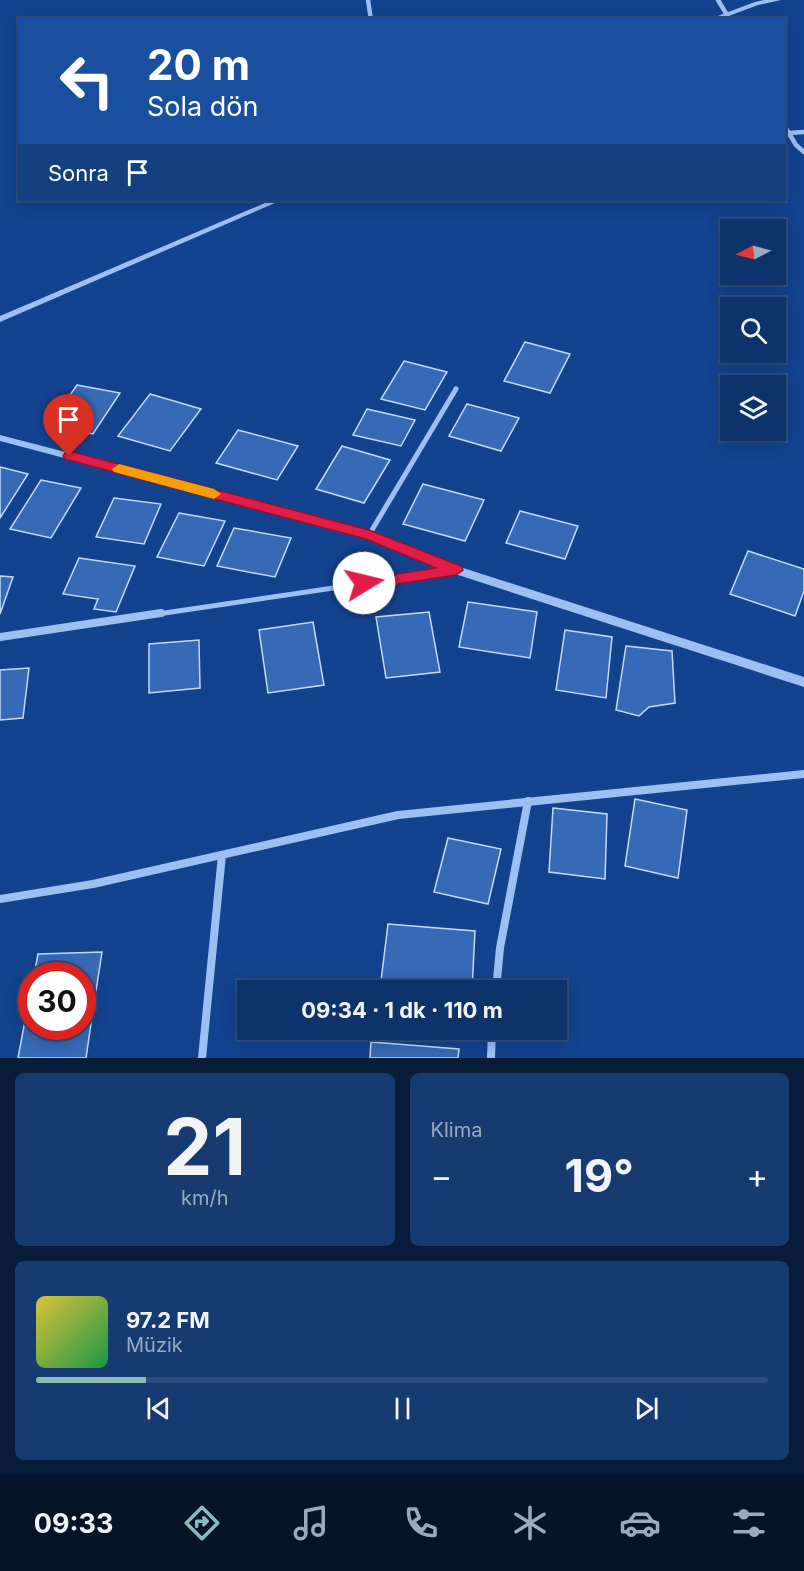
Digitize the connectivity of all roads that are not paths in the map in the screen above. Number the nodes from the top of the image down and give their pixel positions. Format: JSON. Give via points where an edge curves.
{"nodes":[{"id":1,"x":368,"y":0,"type":"edge"},
{"id":2,"x":718,"y":0,"type":"edge"},
{"id":3,"x":778,"y":0,"type":"edge"},
{"id":4,"x":729,"y":17,"type":"edge"},
{"id":5,"x":371,"y":18,"type":"edge"},
{"id":6,"x":786,"y":129,"type":"edge"},
{"id":7,"x":804,"y":132,"type":"edge"},
{"id":8,"x":789,"y":134,"type":"junction"},
{"id":9,"x":804,"y":152,"type":"edge"},
{"id":10,"x":276,"y":201,"type":"edge"},
{"id":11,"x":0,"y":319,"type":"edge"},
{"id":12,"x":456,"y":388,"type":"dead end"},
{"id":13,"x":0,"y":438,"type":"edge"},
{"id":14,"x":369,"y":535,"type":"junction"},
{"id":15,"x":456,"y":570,"type":"junction"},
{"id":16,"x":0,"y":637,"type":"edge"},
{"id":17,"x":804,"y":682,"type":"edge"},
{"id":18,"x":804,"y":774,"type":"edge"},
{"id":19,"x":528,"y":801,"type":"junction"},
{"id":20,"x":222,"y":855,"type":"junction"},
{"id":21,"x":0,"y":899,"type":"edge"},
{"id":22,"x":497,"y":980,"type":"edge"},
{"id":23,"x":492,"y":1040,"type":"edge"},
{"id":24,"x":202,"y":1058,"type":"edge"},
{"id":25,"x":491,"y":1058,"type":"edge"}],
"edges":[{"from":1,"to":5,"type":"street"},
{"from":2,"to":4,"type":"street"},
{"from":3,"to":4,"type":"street","via":[[757,3]]},
{"from":6,"to":8,"type":"street"},
{"from":7,"to":8,"type":"street"},
{"from":8,"to":9,"type":"street"},
{"from":10,"to":11,"type":"street"},
{"from":12,"to":14,"type":"street"},
{"from":13,"to":14,"type":"street"},
{"from":14,"to":15,"type":"street"},
{"from":15,"to":16,"type":"street"},
{"from":15,"to":17,"type":"street"},
{"from":18,"to":19,"type":"street"},
{"from":19,"to":20,"type":"street","via":[[398,815]]},
{"from":19,"to":22,"type":"street"},
{"from":20,"to":21,"type":"street","via":[[93,884]]},
{"from":20,"to":24,"type":"street"},
{"from":23,"to":25,"type":"street"}]}
